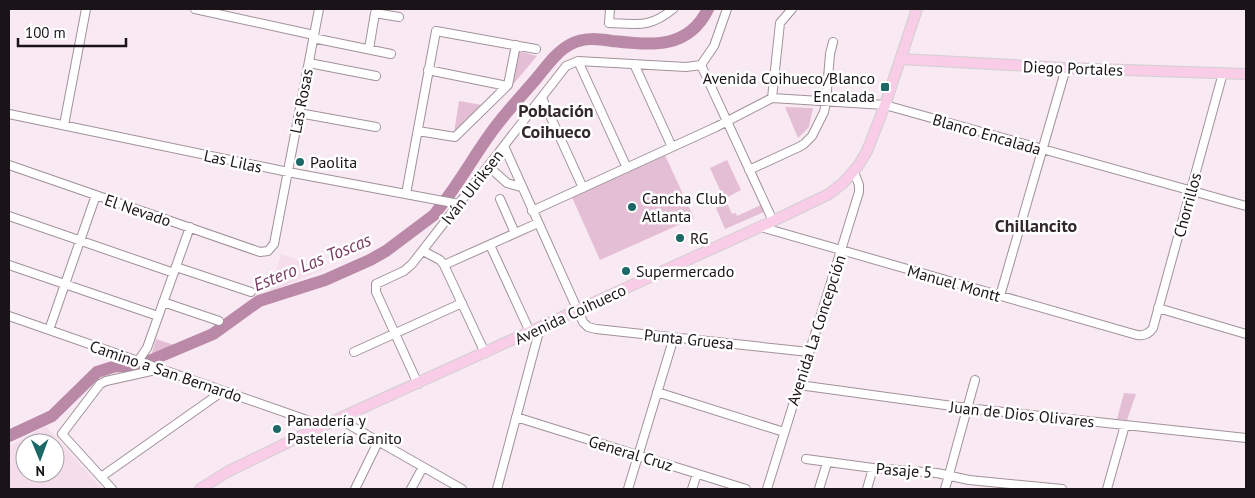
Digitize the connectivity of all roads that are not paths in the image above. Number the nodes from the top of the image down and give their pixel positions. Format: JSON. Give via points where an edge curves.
{"nodes":[{"id":1,"x":86,"y":9,"type":"edge"},
{"id":2,"x":195,"y":9,"type":"edge"},
{"id":3,"x":319,"y":9,"type":"edge"},
{"id":4,"x":610,"y":9,"type":"edge"},
{"id":5,"x":673,"y":9,"type":"edge"},
{"id":6,"x":727,"y":9,"type":"edge"},
{"id":7,"x":792,"y":9,"type":"edge"},
{"id":8,"x":917,"y":9,"type":"edge"},
{"id":9,"x":399,"y":17,"type":"dead end"},
{"id":10,"x":314,"y":36,"type":"junction"},
{"id":11,"x":833,"y":42,"type":"dead end"},
{"id":12,"x":516,"y":45,"type":"junction"},
{"id":13,"x":369,"y":49,"type":"junction"},
{"id":14,"x":536,"y":49,"type":"dead end"},
{"id":15,"x":391,"y":54,"type":"dead end"},
{"id":16,"x":901,"y":59,"type":"junction"},
{"id":17,"x":578,"y":61,"type":"junction"},
{"id":18,"x":309,"y":63,"type":"junction"},
{"id":19,"x":634,"y":64,"type":"junction"},
{"id":20,"x":701,"y":65,"type":"junction"},
{"id":21,"x":1066,"y":68,"type":"junction"},
{"id":22,"x":428,"y":70,"type":"junction"},
{"id":23,"x":1223,"y":73,"type":"junction"},
{"id":24,"x":1246,"y":74,"type":"edge"},
{"id":25,"x":376,"y":76,"type":"dead end"},
{"id":26,"x":507,"y":86,"type":"junction"},
{"id":27,"x":542,"y":98,"type":"junction"},
{"id":28,"x":772,"y":98,"type":"junction"},
{"id":29,"x":826,"y":102,"type":"junction"},
{"id":30,"x":884,"y":105,"type":"junction"},
{"id":31,"x":299,"y":113,"type":"junction"},
{"id":32,"x":9,"y":114,"type":"edge"},
{"id":33,"x":726,"y":120,"type":"junction"},
{"id":34,"x":64,"y":125,"type":"junction"},
{"id":35,"x":376,"y":127,"type":"dead end"},
{"id":36,"x":418,"y":131,"type":"junction"},
{"id":37,"x":504,"y":146,"type":"junction"},
{"id":38,"x":672,"y":147,"type":"junction"},
{"id":39,"x":1043,"y":149,"type":"junction"},
{"id":40,"x":9,"y":165,"type":"edge"},
{"id":41,"x":488,"y":166,"type":"junction"},
{"id":42,"x":627,"y":168,"type":"junction"},
{"id":43,"x":749,"y":170,"type":"junction"},
{"id":44,"x":288,"y":172,"type":"junction"},
{"id":45,"x":854,"y":172,"type":"junction"},
{"id":46,"x":521,"y":187,"type":"junction"},
{"id":47,"x":583,"y":188,"type":"junction"},
{"id":48,"x":1190,"y":190,"type":"junction"},
{"id":49,"x":406,"y":194,"type":"junction"},
{"id":50,"x":96,"y":195,"type":"junction"},
{"id":51,"x":500,"y":199,"type":"dead end"},
{"id":52,"x":459,"y":204,"type":"junction"},
{"id":53,"x":1246,"y":206,"type":"edge"},
{"id":54,"x":532,"y":211,"type":"junction"},
{"id":55,"x":9,"y":216,"type":"edge"},
{"id":56,"x":773,"y":221,"type":"junction"},
{"id":57,"x":538,"y":223,"type":"junction"},
{"id":58,"x":761,"y":226,"type":"junction"},
{"id":59,"x":190,"y":227,"type":"junction"},
{"id":60,"x":515,"y":233,"type":"junction"},
{"id":61,"x":80,"y":240,"type":"junction"},
{"id":62,"x":490,"y":245,"type":"junction"},
{"id":63,"x":423,"y":250,"type":"junction"},
{"id":64,"x":842,"y":250,"type":"junction"},
{"id":65,"x":268,"y":251,"type":"joint"},
{"id":66,"x":9,"y":265,"type":"edge"},
{"id":67,"x":444,"y":265,"type":"junction"},
{"id":68,"x":175,"y":270,"type":"junction"},
{"id":69,"x":65,"y":284,"type":"junction"},
{"id":70,"x":251,"y":292,"type":"dead end"},
{"id":71,"x":1000,"y":296,"type":"junction"},
{"id":72,"x":163,"y":302,"type":"junction"},
{"id":73,"x":462,"y":303,"type":"junction"},
{"id":74,"x":1158,"y":308,"type":"junction"},
{"id":75,"x":578,"y":310,"type":"junction"},
{"id":76,"x":9,"y":316,"type":"edge"},
{"id":77,"x":158,"y":316,"type":"junction"},
{"id":78,"x":219,"y":321,"type":"dead end"},
{"id":79,"x":540,"y":328,"type":"junction"},
{"id":80,"x":48,"y":330,"type":"junction"},
{"id":81,"x":530,"y":332,"type":"junction"},
{"id":82,"x":395,"y":333,"type":"junction"},
{"id":83,"x":1147,"y":334,"type":"joint"},
{"id":84,"x":1246,"y":334,"type":"edge"},
{"id":85,"x":674,"y":337,"type":"junction"},
{"id":86,"x":354,"y":352,"type":"dead end"},
{"id":87,"x":809,"y":352,"type":"junction"},
{"id":88,"x":484,"y":353,"type":"junction"},
{"id":89,"x":140,"y":362,"type":"junction"},
{"id":90,"x":157,"y":368,"type":"junction"},
{"id":91,"x":975,"y":380,"type":"dead end"},
{"id":92,"x":418,"y":384,"type":"junction"},
{"id":93,"x":799,"y":385,"type":"junction"},
{"id":94,"x":223,"y":391,"type":"junction"},
{"id":95,"x":657,"y":392,"type":"junction"},
{"id":96,"x":967,"y":408,"type":"junction"},
{"id":97,"x":516,"y":418,"type":"junction"},
{"id":98,"x":339,"y":420,"type":"junction"},
{"id":99,"x":1125,"y":425,"type":"junction"},
{"id":100,"x":324,"y":426,"type":"junction"},
{"id":101,"x":784,"y":432,"type":"junction"},
{"id":102,"x":1246,"y":438,"type":"edge"},
{"id":103,"x":378,"y":442,"type":"junction"},
{"id":104,"x":638,"y":456,"type":"junction"},
{"id":105,"x":806,"y":459,"type":"dead end"},
{"id":106,"x":827,"y":463,"type":"junction"},
{"id":107,"x":423,"y":468,"type":"junction"},
{"id":108,"x":873,"y":468,"type":"junction"},
{"id":109,"x":697,"y":474,"type":"junction"},
{"id":110,"x":949,"y":475,"type":"junction"},
{"id":111,"x":101,"y":477,"type":"junction"},
{"id":112,"x":996,"y":486,"type":"edge"},
{"id":113,"x":1046,"y":488,"type":"edge"},
{"id":114,"x":112,"y":489,"type":"edge"},
{"id":115,"x":200,"y":489,"type":"edge"},
{"id":116,"x":355,"y":489,"type":"edge"},
{"id":117,"x":411,"y":489,"type":"edge"},
{"id":118,"x":462,"y":489,"type":"edge"},
{"id":119,"x":497,"y":489,"type":"edge"},
{"id":120,"x":628,"y":489,"type":"edge"},
{"id":121,"x":692,"y":489,"type":"edge"},
{"id":122,"x":746,"y":489,"type":"edge"},
{"id":123,"x":767,"y":489,"type":"edge"},
{"id":124,"x":819,"y":489,"type":"edge"},
{"id":125,"x":867,"y":489,"type":"edge"},
{"id":126,"x":945,"y":489,"type":"edge"},
{"id":127,"x":1062,"y":489,"type":"edge"},
{"id":128,"x":1107,"y":489,"type":"edge"}],
"edges":[{"from":1,"to":34,"type":"street"},
{"from":2,"to":10,"type":"street"},
{"from":3,"to":10,"type":"street","name":"Las Rosas"},
{"from":4,"to":5,"type":"street","via":[[609,23],[644,25],[661,19]]},
{"from":6,"to":20,"type":"street","via":[[714,46]]},
{"from":7,"to":28,"type":"street","via":[[780,23]]},
{"from":8,"to":16,"type":"main road","name":"Avenida Coihueco"},
{"from":9,"to":13,"type":"street","via":[[375,13]]},
{"from":10,"to":13,"type":"street"},
{"from":10,"to":18,"type":"street","name":"Las Rosas"},
{"from":11,"to":29,"type":"street"},
{"from":12,"to":14,"type":"street"},
{"from":12,"to":22,"type":"street","via":[[436,30]]},
{"from":12,"to":26,"type":"street"},
{"from":13,"to":15,"type":"street"},
{"from":16,"to":21,"type":"main road","name":"Diego Portales"},
{"from":16,"to":30,"type":"main road","name":"Avenida Coihueco"},
{"from":17,"to":19,"type":"street"},
{"from":17,"to":27,"type":"street","name":"Iván Ulriksen","via":[[566,66]]},
{"from":17,"to":42,"type":"street"},
{"from":18,"to":25,"type":"street"},
{"from":18,"to":31,"type":"street","name":"Las Rosas"},
{"from":19,"to":20,"type":"street"},
{"from":19,"to":38,"type":"street"},
{"from":20,"to":33,"type":"street"},
{"from":21,"to":23,"type":"main road","name":"Diego Portales"},
{"from":21,"to":39,"type":"street"},
{"from":22,"to":26,"type":"street"},
{"from":22,"to":36,"type":"street"},
{"from":23,"to":24,"type":"main road","name":"Diego Portales"},
{"from":23,"to":48,"type":"street","name":"Chorrillos"},
{"from":26,"to":36,"type":"street","via":[[455,137]]},
{"from":27,"to":37,"type":"street","name":"Iván Ulriksen"},
{"from":27,"to":47,"type":"street"},
{"from":28,"to":29,"type":"street","name":"Blanco Encalada"},
{"from":28,"to":33,"type":"street","name":"Blanco Encalada"},
{"from":29,"to":30,"type":"street","name":"Blanco Encalada"},
{"from":29,"to":43,"type":"street","via":[[816,128],[804,144]]},
{"from":30,"to":39,"type":"street","name":"Blanco Encalada"},
{"from":30,"to":45,"type":"main road","name":"Avenida Coihueco","via":[[867,151]]},
{"from":31,"to":35,"type":"street"},
{"from":31,"to":44,"type":"street","name":"Las Rosas"},
{"from":32,"to":34,"type":"street","name":"Las Lilas"},
{"from":33,"to":38,"type":"street","name":"Blanco Encalada"},
{"from":33,"to":43,"type":"street"},
{"from":34,"to":44,"type":"street","name":"Las Lilas"},
{"from":36,"to":49,"type":"street"},
{"from":37,"to":41,"type":"street","name":"Iván Ulriksen"},
{"from":37,"to":46,"type":"street","name":"Punta Gruesa"},
{"from":38,"to":42,"type":"street","name":"Blanco Encalada"},
{"from":39,"to":48,"type":"street","name":"Blanco Encalada"},
{"from":39,"to":71,"type":"street"},
{"from":40,"to":50,"type":"street","name":"El Nevado"},
{"from":41,"to":46,"type":"street","via":[[507,183]]},
{"from":41,"to":52,"type":"street","name":"Iván Ulriksen"},
{"from":42,"to":47,"type":"street","name":"Blanco Encalada"},
{"from":43,"to":56,"type":"street"},
{"from":44,"to":49,"type":"street","name":"Las Lilas"},
{"from":44,"to":65,"type":"street","name":"Las Rosas","via":[[274,244]]},
{"from":45,"to":56,"type":"main road","name":"Avenida Coihueco","via":[[830,194]]},
{"from":45,"to":64,"type":"street","name":"Avenida La Concepción","via":[[859,192]]},
{"from":46,"to":54,"type":"street","name":"Punta Gruesa"},
{"from":47,"to":54,"type":"street","name":"Blanco Encalada"},
{"from":48,"to":53,"type":"street","name":"Blanco Encalada"},
{"from":48,"to":74,"type":"street","name":"Chorrillos"},
{"from":49,"to":52,"type":"street","name":"Las Lilas"},
{"from":50,"to":59,"type":"street","name":"El Nevado"},
{"from":50,"to":61,"type":"street"},
{"from":51,"to":60,"type":"street"},
{"from":52,"to":63,"type":"street","name":"Iván Ulriksen"},
{"from":54,"to":57,"type":"street","name":"Punta Gruesa"},
{"from":55,"to":61,"type":"street"},
{"from":56,"to":58,"type":"main road","name":"Avenida Coihueco"},
{"from":57,"to":60,"type":"street"},
{"from":57,"to":75,"type":"street","name":"Punta Gruesa"},
{"from":58,"to":64,"type":"street","name":"Manuel Montt"},
{"from":58,"to":75,"type":"main road","name":"Avenida Coihueco"},
{"from":59,"to":65,"type":"street","name":"El Nevado","via":[[260,252]]},
{"from":59,"to":68,"type":"street"},
{"from":60,"to":62,"type":"street"},
{"from":61,"to":68,"type":"street"},
{"from":61,"to":69,"type":"street"},
{"from":62,"to":67,"type":"street"},
{"from":62,"to":81,"type":"street"},
{"from":63,"to":67,"type":"street"},
{"from":63,"to":82,"type":"street","name":"Iván Ulriksen","via":[[408,268],[376,286]]},
{"from":64,"to":71,"type":"street","name":"Manuel Montt"},
{"from":64,"to":87,"type":"street","name":"Avenida La Concepción"},
{"from":66,"to":69,"type":"street"},
{"from":67,"to":73,"type":"street"},
{"from":68,"to":70,"type":"street"},
{"from":68,"to":72,"type":"street"},
{"from":69,"to":77,"type":"street"},
{"from":69,"to":80,"type":"street"},
{"from":71,"to":83,"type":"street","name":"Manuel Montt","via":[[1137,335]]},
{"from":72,"to":77,"type":"street"},
{"from":72,"to":78,"type":"street"},
{"from":73,"to":82,"type":"street"},
{"from":73,"to":88,"type":"street"},
{"from":74,"to":83,"type":"street","name":"Chorrillos","via":[[1153,328]]},
{"from":74,"to":84,"type":"street"},
{"from":75,"to":79,"type":"main road","name":"Avenida Coihueco"},
{"from":75,"to":85,"type":"street","name":"Punta Gruesa","via":[[583,322],[592,328]]},
{"from":76,"to":80,"type":"street","name":"Camino a San Bernardo"},
{"from":77,"to":89,"type":"street"},
{"from":79,"to":81,"type":"main road","name":"Avenida Coihueco"},
{"from":79,"to":97,"type":"street"},
{"from":80,"to":89,"type":"street","name":"Camino a San Bernardo"},
{"from":81,"to":88,"type":"main road","name":"Avenida Coihueco"},
{"from":82,"to":86,"type":"street"},
{"from":82,"to":92,"type":"street"},
{"from":85,"to":87,"type":"street","name":"Punta Gruesa"},
{"from":85,"to":95,"type":"street"},
{"from":87,"to":93,"type":"street","name":"Avenida La Concepción"},
{"from":88,"to":92,"type":"main road","name":"Avenida Coihueco"},
{"from":89,"to":90,"type":"street","name":"Camino a San Bernardo"},
{"from":90,"to":94,"type":"street","name":"Camino a San Bernardo"},
{"from":90,"to":111,"type":"street","via":[[100,384],[62,434]]},
{"from":91,"to":96,"type":"street"},
{"from":92,"to":98,"type":"main road","name":"Avenida Coihueco"},
{"from":93,"to":96,"type":"street","name":"Juan de Dios Olivares"},
{"from":93,"to":101,"type":"street","name":"Avenida La Concepción"},
{"from":94,"to":100,"type":"street","name":"Camino a San Bernardo"},
{"from":94,"to":111,"type":"street"},
{"from":95,"to":101,"type":"street"},
{"from":95,"to":104,"type":"street"},
{"from":96,"to":99,"type":"street","name":"Juan de Dios Olivares"},
{"from":96,"to":110,"type":"street"},
{"from":97,"to":104,"type":"street","name":"General Cruz"},
{"from":97,"to":119,"type":"street"},
{"from":98,"to":100,"type":"main road","name":"Avenida Coihueco"},
{"from":98,"to":103,"type":"street"},
{"from":99,"to":102,"type":"street","name":"Juan de Dios Olivares"},
{"from":99,"to":128,"type":"street"},
{"from":100,"to":115,"type":"main road","name":"Avenida Coihueco","via":[[234,468]]},
{"from":101,"to":123,"type":"street","name":"Avenida La Concepción"},
{"from":103,"to":107,"type":"street"},
{"from":103,"to":116,"type":"street"},
{"from":104,"to":109,"type":"street","name":"General Cruz"},
{"from":104,"to":120,"type":"street"},
{"from":105,"to":106,"type":"street","name":"Pasaje 5"},
{"from":106,"to":108,"type":"street","name":"Pasaje 5"},
{"from":106,"to":124,"type":"street"},
{"from":107,"to":117,"type":"street"},
{"from":107,"to":118,"type":"street"},
{"from":108,"to":110,"type":"street","name":"Pasaje 5"},
{"from":108,"to":125,"type":"street"},
{"from":109,"to":121,"type":"street"},
{"from":109,"to":122,"type":"street","name":"General Cruz"},
{"from":110,"to":112,"type":"street","name":"Pasaje 5"},
{"from":110,"to":126,"type":"street"},
{"from":111,"to":114,"type":"street"},
{"from":112,"to":113,"type":"street","name":"Pasaje 5"},
{"from":113,"to":127,"type":"street","name":"Pasaje 5"}]}
